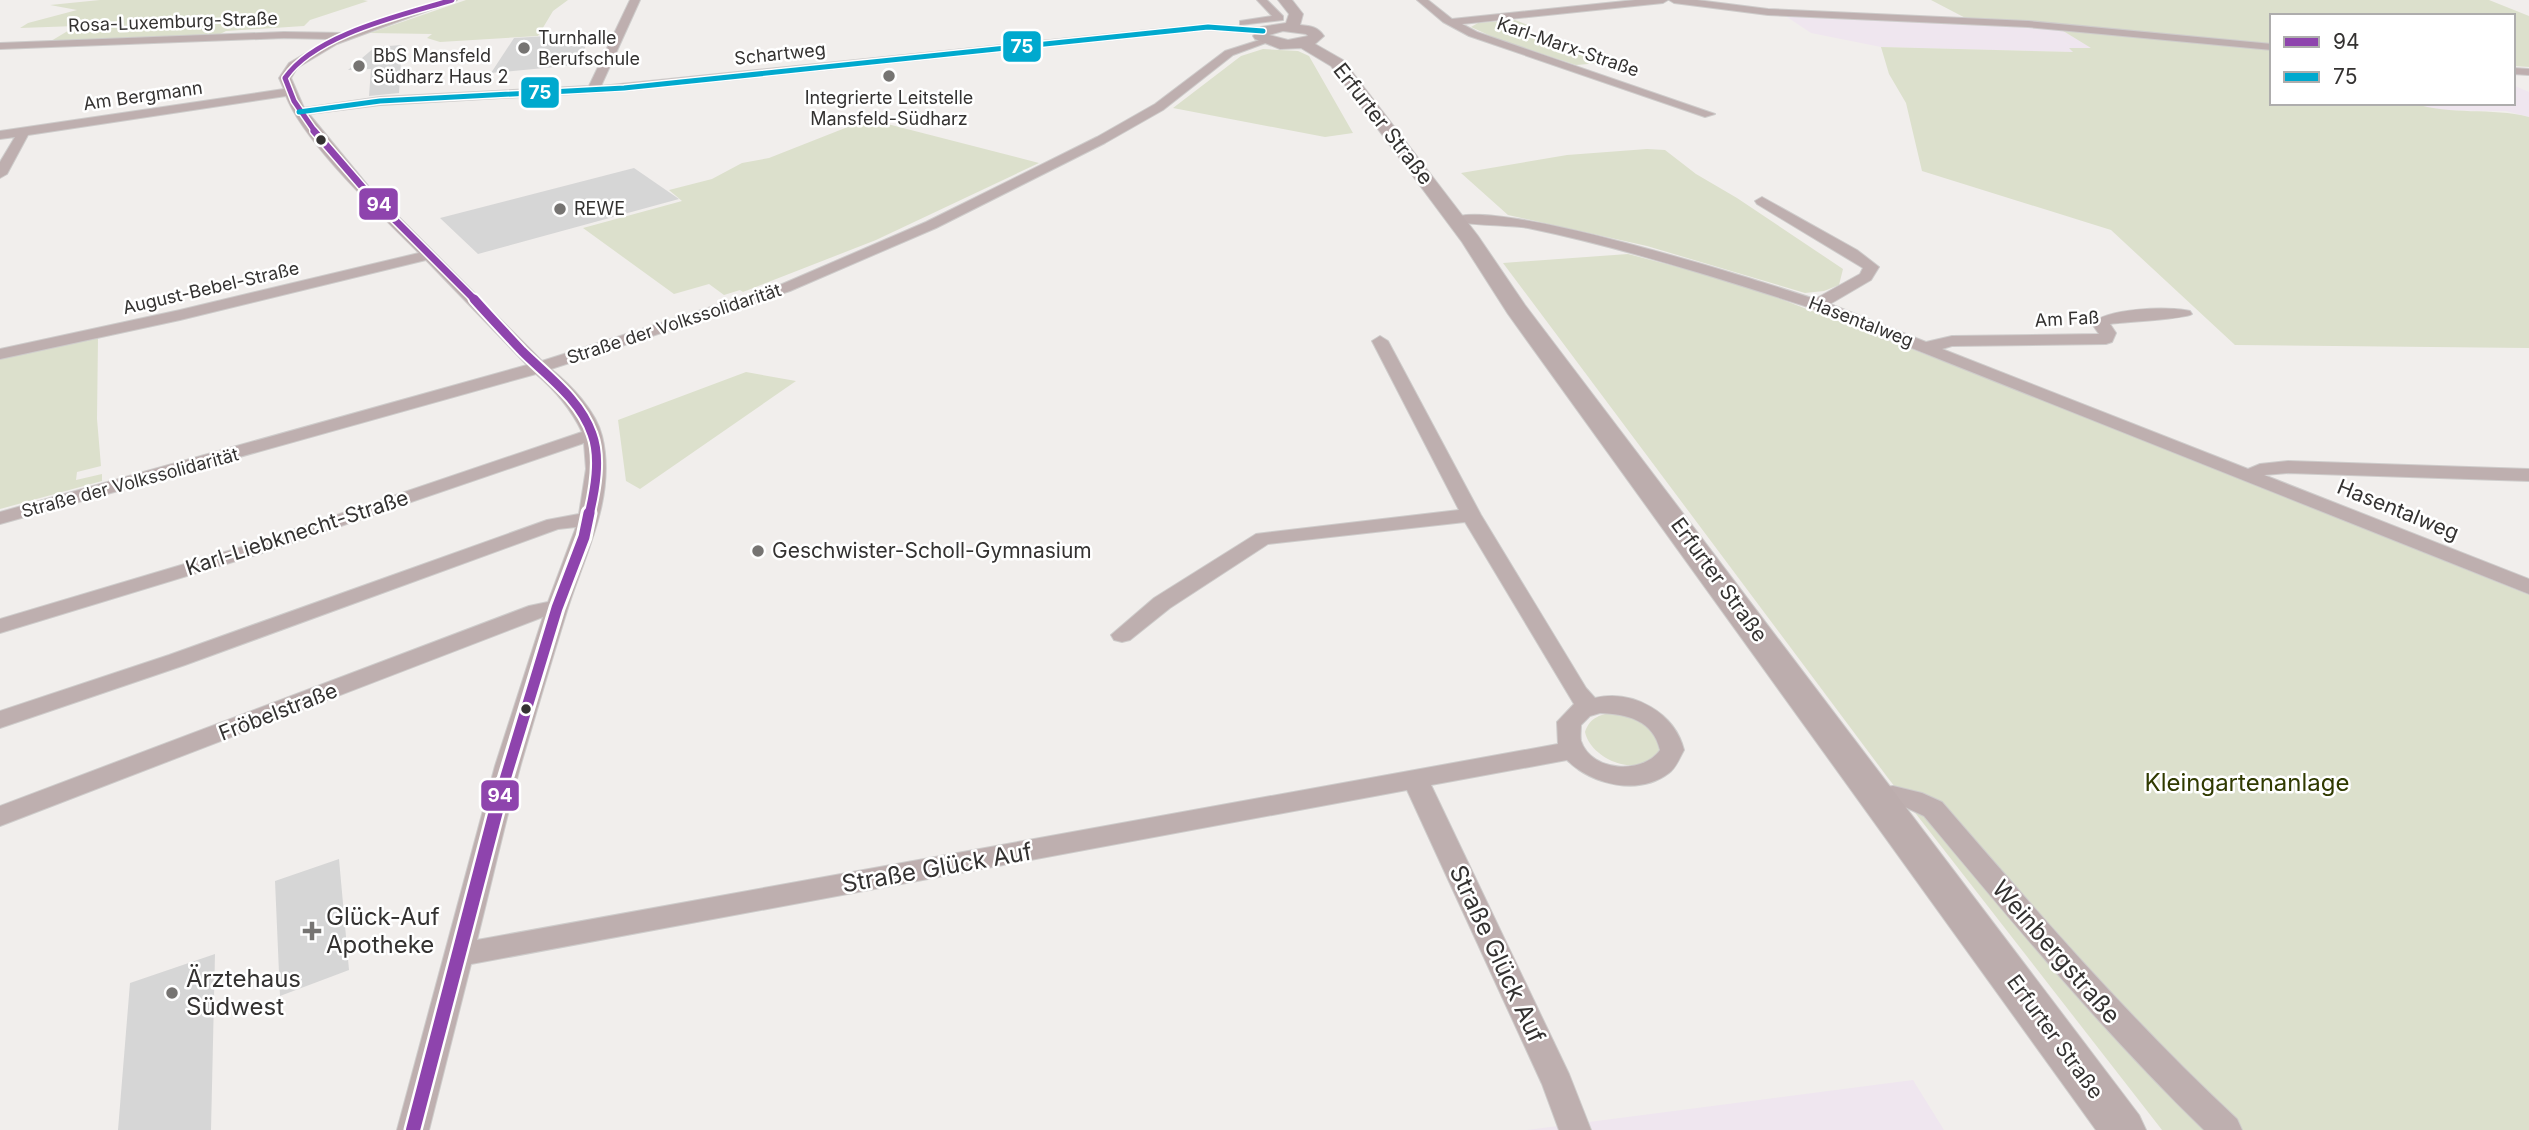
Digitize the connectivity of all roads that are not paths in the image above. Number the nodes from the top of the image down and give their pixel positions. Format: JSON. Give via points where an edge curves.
{"nodes":[{"id":1,"x":452,"y":0,"type":"edge"},
{"id":2,"x":635,"y":0,"type":"edge"},
{"id":3,"x":1262,"y":0,"type":"edge"},
{"id":4,"x":1285,"y":0,"type":"edge"},
{"id":5,"x":1422,"y":0,"type":"edge"},
{"id":6,"x":1663,"y":0,"type":"edge"},
{"id":7,"x":1674,"y":0,"type":"edge"},
{"id":8,"x":1451,"y":22,"type":"junction"},
{"id":9,"x":1232,"y":27,"type":"junction"},
{"id":10,"x":1298,"y":35,"type":"junction"},
{"id":11,"x":347,"y":36,"type":"junction"},
{"id":12,"x":1264,"y":36,"type":"junction"},
{"id":13,"x":0,"y":46,"type":"edge"},
{"id":14,"x":2270,"y":47,"type":"edge"},
{"id":15,"x":594,"y":89,"type":"junction"},
{"id":16,"x":290,"y":92,"type":"junction"},
{"id":17,"x":299,"y":111,"type":"junction"},
{"id":18,"x":1709,"y":114,"type":"dead end"},
{"id":19,"x":24,"y":131,"type":"junction"},
{"id":20,"x":0,"y":135,"type":"edge"},
{"id":21,"x":0,"y":174,"type":"edge"},
{"id":22,"x":1762,"y":201,"type":"dead end"},
{"id":23,"x":1457,"y":220,"type":"junction"},
{"id":24,"x":430,"y":255,"type":"junction"},
{"id":25,"x":1817,"y":305,"type":"junction"},
{"id":26,"x":2184,"y":314,"type":"dead end"},
{"id":27,"x":1380,"y":341,"type":"dead end"},
{"id":28,"x":1928,"y":347,"type":"junction"},
{"id":29,"x":0,"y":354,"type":"edge"},
{"id":30,"x":541,"y":367,"type":"junction"},
{"id":31,"x":593,"y":435,"type":"junction"},
{"id":32,"x":2251,"y":475,"type":"junction"},
{"id":33,"x":2529,"y":475,"type":"edge"},
{"id":34,"x":1471,"y":515,"type":"junction"},
{"id":35,"x":0,"y":518,"type":"edge"},
{"id":36,"x":588,"y":519,"type":"junction"},
{"id":37,"x":2529,"y":587,"type":"edge"},
{"id":38,"x":556,"y":608,"type":"junction"},
{"id":39,"x":0,"y":626,"type":"edge"},
{"id":40,"x":1122,"y":635,"type":"dead end"},
{"id":41,"x":1589,"y":708,"type":"junction"},
{"id":42,"x":0,"y":720,"type":"edge"},
{"id":43,"x":1573,"y":750,"type":"junction"},
{"id":44,"x":1415,"y":779,"type":"junction"},
{"id":45,"x":1878,"y":796,"type":"junction"},
{"id":46,"x":0,"y":817,"type":"edge"},
{"id":47,"x":458,"y":954,"type":"junction"},
{"id":48,"x":413,"y":1130,"type":"edge"},
{"id":49,"x":1575,"y":1130,"type":"edge"},
{"id":50,"x":2123,"y":1130,"type":"edge"},
{"id":51,"x":2226,"y":1130,"type":"edge"}],
"edges":[{"from":1,"to":11,"type":"street"},
{"from":2,"to":15,"type":"street"},
{"from":3,"to":9,"type":"street","via":[[1279,18]]},
{"from":4,"to":10,"type":"main road","via":[[1296,14]]},
{"from":5,"to":8,"type":"street","name":"Karl-Marx-Straße"},
{"from":6,"to":8,"type":"street"},
{"from":7,"to":14,"type":"street","via":[[1768,12],[2028,24]]},
{"from":8,"to":18,"type":"street","name":"Karl-Marx-Straße","via":[[1473,34]]},
{"from":9,"to":12,"type":"street","name":"Schartweg"},
{"from":9,"to":15,"type":"street","name":"Schartweg"},
{"from":10,"to":12,"type":"main road","via":[[1283,44]]},
{"from":10,"to":23,"type":"main road","name":"Erfurter Straße","via":[[1337,63]]},
{"from":11,"to":13,"type":"street","name":"Rosa-Luxemburg-Straße"},
{"from":11,"to":16,"type":"street","via":[[293,64],[285,78]]},
{"from":12,"to":30,"type":"street","name":"Straße der Volkssolidarität","via":[[1229,53],[1159,107],[1101,141],[919,230],[785,288]]},
{"from":15,"to":17,"type":"street","name":"Schartweg","via":[[380,101]]},
{"from":16,"to":17,"type":"street"},
{"from":16,"to":19,"type":"street","name":"Am Bergmann"},
{"from":17,"to":24,"type":"street"},
{"from":19,"to":20,"type":"street","name":"Am Bergmann"},
{"from":19,"to":21,"type":"street"},
{"from":22,"to":25,"type":"street","via":[[1871,267],[1866,277]]},
{"from":23,"to":25,"type":"street","name":"Hasentalweg","via":[[1495,219],[1542,227],[1706,269]]},
{"from":23,"to":45,"type":"main road","name":"Erfurter Straße","via":[[1516,309]]},
{"from":24,"to":29,"type":"street","name":"August-Bebel-Straße"},
{"from":24,"to":30,"type":"street"},
{"from":25,"to":28,"type":"street","name":"Hasentalweg"},
{"from":26,"to":28,"type":"street","name":"Am Faß","via":[[2105,320],[2100,324],[2108,333],[2106,339],[1952,341]]},
{"from":27,"to":34,"type":"street"},
{"from":28,"to":32,"type":"street","name":"Hasentalweg"},
{"from":30,"to":31,"type":"street","via":[[583,415]]},
{"from":30,"to":35,"type":"street","name":"Straße der Volkssolidarität"},
{"from":31,"to":36,"type":"street","via":[[596,469]]},
{"from":31,"to":39,"type":"street","name":"Karl-Liebknecht-Straße","via":[[252,550]]},
{"from":32,"to":33,"type":"street","name":"Hasentalweg","via":[[2288,467]]},
{"from":32,"to":37,"type":"street","name":"Hasentalweg"},
{"from":34,"to":40,"type":"street","via":[[1263,538],[1162,603]]},
{"from":34,"to":41,"type":"street"},
{"from":36,"to":38,"type":"street"},
{"from":36,"to":42,"type":"street","via":[[554,524]]},
{"from":38,"to":46,"type":"street","name":"Fröbelstraße","via":[[537,611]]},
{"from":38,"to":47,"type":"street"},
{"from":41,"to":43,"type":"street","via":[[1569,723]]},
{"from":41,"to":43,"type":"street","via":[[1626,706],[1650,716],[1671,741],[1669,759],[1654,772],[1616,775],[1590,766]]},
{"from":43,"to":44,"type":"street","name":"Straße Glück Auf"},
{"from":44,"to":47,"type":"street","name":"Straße Glück Auf"},
{"from":44,"to":49,"type":"street","name":"Straße Glück Auf","via":[[1558,1084]]},
{"from":45,"to":50,"type":"main road","name":"Erfurter Straße"},
{"from":45,"to":51,"type":"street","name":"Weinbergstraße","via":[[1913,798],[1934,808],[2085,987]]},
{"from":47,"to":48,"type":"street"}]}
